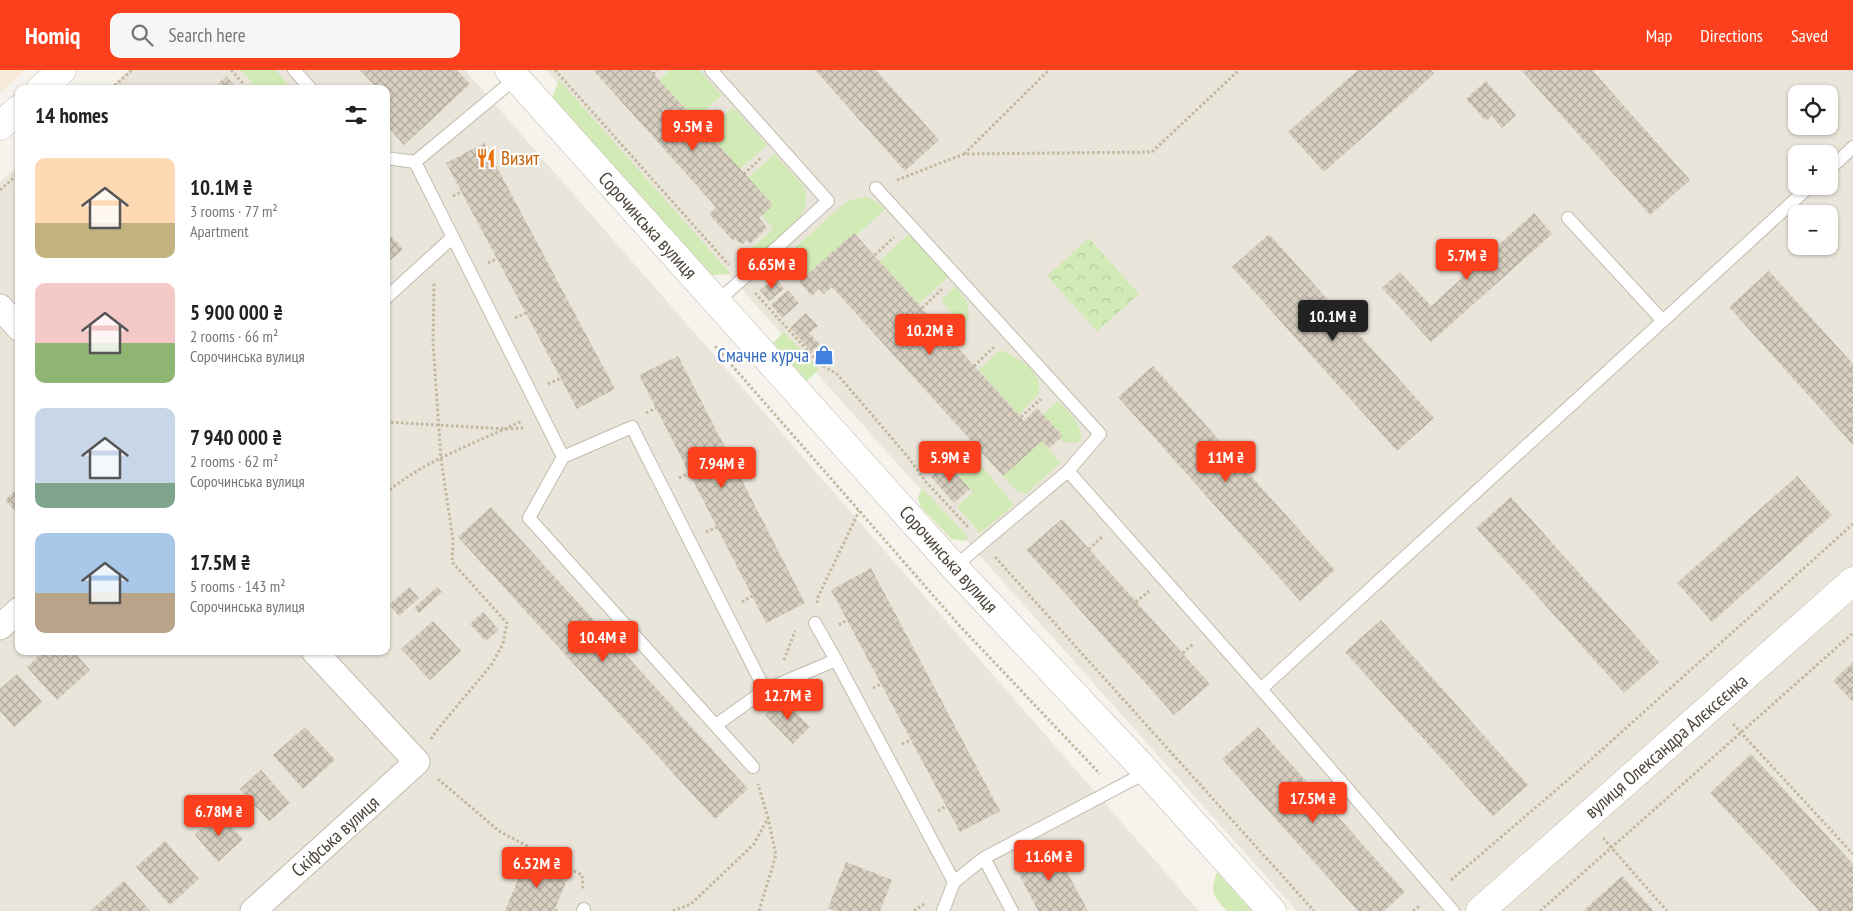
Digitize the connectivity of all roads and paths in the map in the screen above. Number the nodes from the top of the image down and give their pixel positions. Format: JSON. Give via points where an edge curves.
{"nodes":[{"id":1,"x":62,"y":70,"type":"edge"},
{"id":2,"x":132,"y":70,"type":"edge"},
{"id":3,"x":231,"y":70,"type":"edge"},
{"id":4,"x":294,"y":70,"type":"edge"},
{"id":5,"x":555,"y":70,"type":"edge"},
{"id":6,"x":657,"y":70,"type":"edge"},
{"id":7,"x":711,"y":70,"type":"edge"},
{"id":8,"x":1049,"y":70,"type":"edge"},
{"id":9,"x":1239,"y":70,"type":"edge"},
{"id":10,"x":513,"y":74,"type":"edge"},
{"id":11,"x":653,"y":74,"type":"dead end"},
{"id":12,"x":45,"y":85,"type":"edge"},
{"id":13,"x":115,"y":85,"type":"edge"},
{"id":14,"x":244,"y":85,"type":"edge"},
{"id":15,"x":308,"y":85,"type":"edge"},
{"id":16,"x":15,"y":113,"type":"edge"},
{"id":17,"x":0,"y":126,"type":"edge"},
{"id":18,"x":1853,"y":147,"type":"edge"},
{"id":19,"x":964,"y":154,"type":"junction"},
{"id":20,"x":390,"y":159,"type":"edge"},
{"id":21,"x":1838,"y":161,"type":"edge"},
{"id":22,"x":415,"y":162,"type":"junction"},
{"id":23,"x":15,"y":177,"type":"edge"},
{"id":24,"x":876,"y":188,"type":"joint"},
{"id":25,"x":0,"y":190,"type":"edge"},
{"id":26,"x":1800,"y":195,"type":"edge"},
{"id":27,"x":1568,"y":218,"type":"dead end"},
{"id":28,"x":908,"y":224,"type":"junction"},
{"id":29,"x":453,"y":237,"type":"junction"},
{"id":30,"x":435,"y":254,"type":"junction"},
{"id":31,"x":874,"y":255,"type":"dead end"},
{"id":32,"x":956,"y":276,"type":"junction"},
{"id":33,"x":743,"y":280,"type":"junction"},
{"id":34,"x":390,"y":294,"type":"edge"},
{"id":35,"x":717,"y":302,"type":"junction"},
{"id":36,"x":0,"y":307,"type":"edge"},
{"id":37,"x":922,"y":308,"type":"dead end"},
{"id":38,"x":1663,"y":321,"type":"junction"},
{"id":39,"x":15,"y":324,"type":"edge"},
{"id":40,"x":1009,"y":334,"type":"junction"},
{"id":41,"x":710,"y":340,"type":"dead end"},
{"id":42,"x":974,"y":366,"type":"dead end"},
{"id":43,"x":1056,"y":385,"type":"junction"},
{"id":44,"x":541,"y":413,"type":"junction"},
{"id":45,"x":1021,"y":417,"type":"dead end"},
{"id":46,"x":390,"y":422,"type":"edge"},
{"id":47,"x":440,"y":425,"type":"junction"},
{"id":48,"x":548,"y":428,"type":"junction"},
{"id":49,"x":506,"y":429,"type":"junction"},
{"id":50,"x":563,"y":457,"type":"junction"},
{"id":51,"x":441,"y":459,"type":"junction"},
{"id":52,"x":1068,"y":471,"type":"junction"},
{"id":53,"x":390,"y":490,"type":"edge"},
{"id":54,"x":860,"y":511,"type":"junction"},
{"id":55,"x":1853,"y":524,"type":"edge"},
{"id":56,"x":982,"y":543,"type":"junction"},
{"id":57,"x":954,"y":566,"type":"junction"},
{"id":58,"x":1853,"y":581,"type":"edge"},
{"id":59,"x":818,"y":597,"type":"junction"},
{"id":60,"x":813,"y":604,"type":"dead end"},
{"id":61,"x":15,"y":614,"type":"edge"},
{"id":62,"x":815,"y":623,"type":"joint"},
{"id":63,"x":798,"y":624,"type":"dead end"},
{"id":64,"x":0,"y":627,"type":"edge"},
{"id":65,"x":1853,"y":632,"type":"edge"},
{"id":66,"x":318,"y":655,"type":"edge"},
{"id":67,"x":836,"y":660,"type":"junction"},
{"id":68,"x":1262,"y":689,"type":"junction"},
{"id":69,"x":765,"y":690,"type":"junction"},
{"id":70,"x":1714,"y":704,"type":"junction"},
{"id":71,"x":716,"y":725,"type":"junction"},
{"id":72,"x":1741,"y":733,"type":"junction"},
{"id":73,"x":417,"y":762,"type":"junction"},
{"id":74,"x":753,"y":767,"type":"joint"},
{"id":75,"x":1147,"y":772,"type":"junction"},
{"id":76,"x":1114,"y":789,"type":"junction"},
{"id":77,"x":768,"y":818,"type":"junction"},
{"id":78,"x":1585,"y":818,"type":"junction"},
{"id":79,"x":1611,"y":848,"type":"junction"},
{"id":80,"x":1853,"y":854,"type":"edge"},
{"id":81,"x":984,"y":858,"type":"junction"},
{"id":82,"x":954,"y":882,"type":"junction"},
{"id":83,"x":1436,"y":892,"type":"junction"},
{"id":84,"x":583,"y":910,"type":"edge"},
{"id":85,"x":1482,"y":910,"type":"edge"},
{"id":86,"x":253,"y":911,"type":"edge"},
{"id":87,"x":673,"y":911,"type":"edge"},
{"id":88,"x":759,"y":911,"type":"edge"},
{"id":89,"x":943,"y":911,"type":"edge"},
{"id":90,"x":1012,"y":911,"type":"edge"},
{"id":91,"x":1272,"y":911,"type":"edge"},
{"id":92,"x":1314,"y":911,"type":"edge"},
{"id":93,"x":1413,"y":911,"type":"edge"},
{"id":94,"x":1453,"y":911,"type":"edge"},
{"id":95,"x":1540,"y":911,"type":"edge"},
{"id":96,"x":1667,"y":911,"type":"edge"}],
"edges":[{"from":1,"to":12,"type":"street"},
{"from":2,"to":13,"type":"path"},
{"from":3,"to":14,"type":"path"},
{"from":4,"to":15,"type":"lane"},
{"from":5,"to":33,"type":"path"},
{"from":6,"to":11,"type":"path"},
{"from":7,"to":33,"type":"lane","via":[[828,201]]},
{"from":8,"to":19,"type":"path"},
{"from":9,"to":19,"type":"path","via":[[1152,152]]},
{"from":10,"to":22,"type":"lane"},
{"from":10,"to":35,"type":"street","name":"Сорочинська вулиця"},
{"from":16,"to":17,"type":"street"},
{"from":18,"to":21,"type":"lane"},
{"from":19,"to":24,"type":"path"},
{"from":20,"to":22,"type":"lane"},
{"from":22,"to":29,"type":"lane"},
{"from":23,"to":25,"type":"path"},
{"from":24,"to":28,"type":"lane"},
{"from":26,"to":38,"type":"lane"},
{"from":27,"to":38,"type":"lane"},
{"from":28,"to":31,"type":"path"},
{"from":28,"to":32,"type":"lane"},
{"from":29,"to":30,"type":"lane"},
{"from":29,"to":44,"type":"lane"},
{"from":30,"to":34,"type":"lane"},
{"from":30,"to":47,"type":"path","via":[[433,343]]},
{"from":32,"to":37,"type":"path"},
{"from":32,"to":40,"type":"lane"},
{"from":33,"to":35,"type":"lane"},
{"from":33,"to":56,"type":"path","via":[[820,364],[837,374],[926,482]]},
{"from":35,"to":57,"type":"street","name":"Сорочинська вулиця"},
{"from":36,"to":39,"type":"street"},
{"from":38,"to":68,"type":"lane"},
{"from":40,"to":42,"type":"path"},
{"from":40,"to":43,"type":"lane"},
{"from":41,"to":54,"type":"path"},
{"from":43,"to":45,"type":"path"},
{"from":43,"to":52,"type":"lane","via":[[1100,434]]},
{"from":44,"to":48,"type":"lane"},
{"from":44,"to":49,"type":"path"},
{"from":46,"to":47,"type":"path"},
{"from":47,"to":49,"type":"path"},
{"from":47,"to":51,"type":"path"},
{"from":48,"to":49,"type":"path"},
{"from":48,"to":50,"type":"lane"},
{"from":49,"to":51,"type":"path"},
{"from":50,"to":69,"type":"lane","via":[[632,427]]},
{"from":50,"to":71,"type":"lane","via":[[529,518]]},
{"from":51,"to":53,"type":"path"},
{"from":51,"to":73,"type":"path","via":[[453,540],[452,562],[507,623],[503,644],[492,664],[437,730]]},
{"from":52,"to":56,"type":"lane"},
{"from":52,"to":68,"type":"lane"},
{"from":54,"to":59,"type":"path"},
{"from":54,"to":76,"type":"path","via":[[959,625]]},
{"from":55,"to":83,"type":"path","via":[[1576,773]]},
{"from":56,"to":57,"type":"lane"},
{"from":56,"to":92,"type":"path"},
{"from":57,"to":75,"type":"street","name":"Сорочинська вулиця"},
{"from":58,"to":70,"type":"street","name":"вулиця Олександра Алєксєєнка"},
{"from":59,"to":60,"type":"path"},
{"from":59,"to":62,"type":"path"},
{"from":61,"to":64,"type":"street"},
{"from":62,"to":67,"type":"lane"},
{"from":63,"to":69,"type":"path","via":[[780,670]]},
{"from":65,"to":72,"type":"path"},
{"from":66,"to":73,"type":"street"},
{"from":67,"to":69,"type":"lane"},
{"from":67,"to":82,"type":"lane"},
{"from":68,"to":83,"type":"lane"},
{"from":69,"to":71,"type":"lane"},
{"from":70,"to":72,"type":"path"},
{"from":70,"to":78,"type":"street","name":"вулиця Олександра Алєксєєнка"},
{"from":71,"to":74,"type":"lane"},
{"from":72,"to":79,"type":"path"},
{"from":72,"to":80,"type":"path"},
{"from":73,"to":84,"type":"path","via":[[499,831],[582,876]]},
{"from":73,"to":86,"type":"street","name":"Скіфська вулиця"},
{"from":74,"to":77,"type":"path"},
{"from":75,"to":76,"type":"lane"},
{"from":75,"to":91,"type":"street","name":"Сорочинська вулиця"},
{"from":76,"to":81,"type":"lane"},
{"from":77,"to":87,"type":"path","via":[[754,844],[691,904]]},
{"from":77,"to":88,"type":"path","via":[[776,855]]},
{"from":78,"to":79,"type":"path"},
{"from":78,"to":85,"type":"street","name":"вулиця Олександра Алєксєєнка"},
{"from":79,"to":95,"type":"path"},
{"from":79,"to":96,"type":"path"},
{"from":81,"to":82,"type":"lane"},
{"from":81,"to":90,"type":"lane"},
{"from":82,"to":89,"type":"lane"},
{"from":83,"to":93,"type":"path"},
{"from":83,"to":94,"type":"lane"}]}
